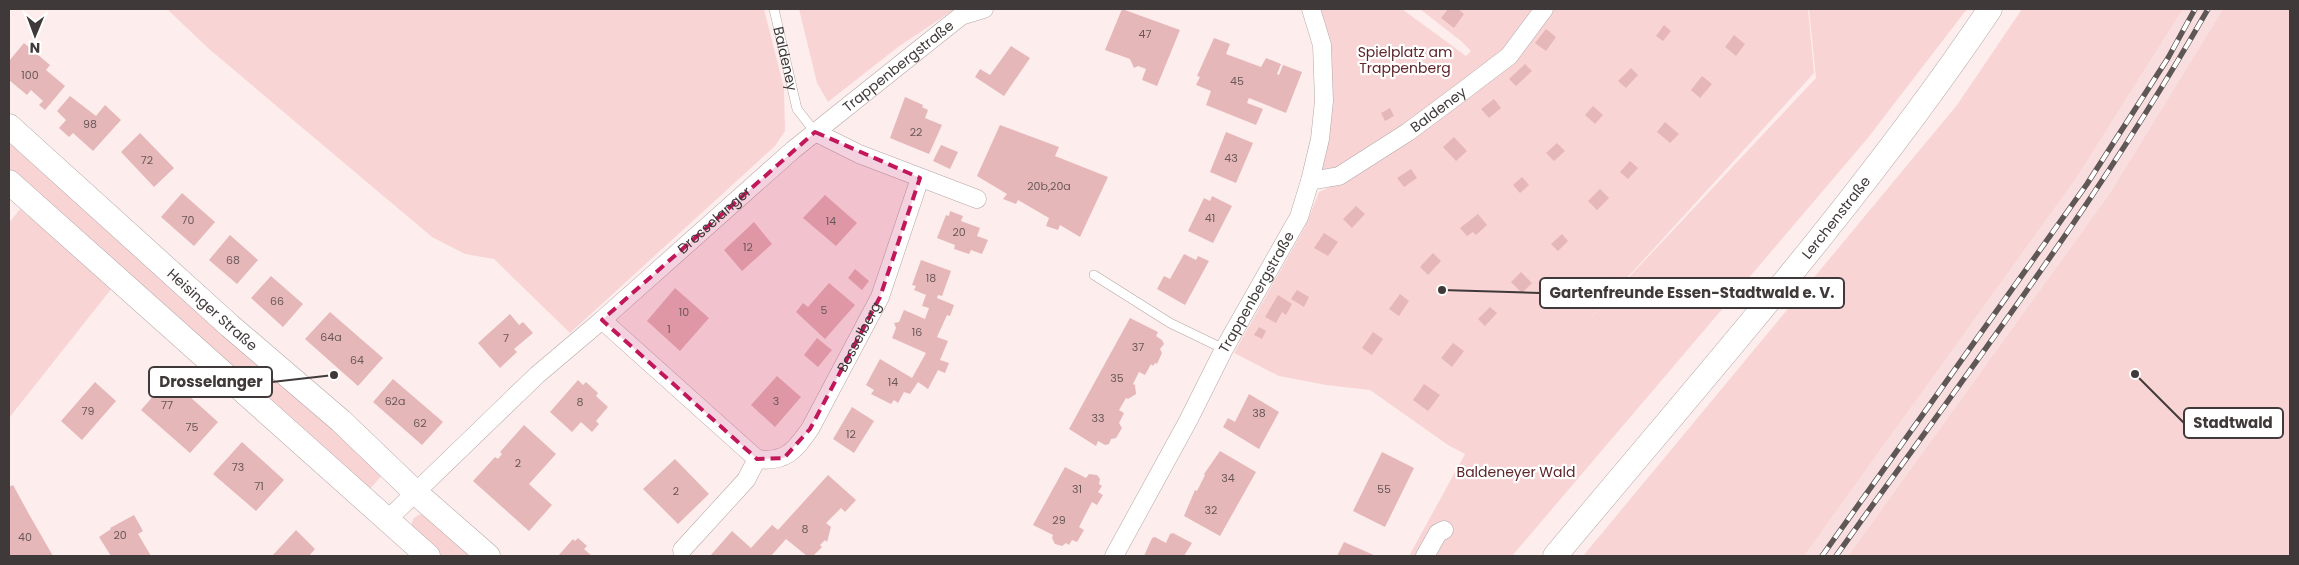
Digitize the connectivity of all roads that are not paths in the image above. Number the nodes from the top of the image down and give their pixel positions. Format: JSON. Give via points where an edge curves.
{"nodes":[{"id":1,"x":774,"y":9,"type":"edge"},
{"id":2,"x":984,"y":9,"type":"edge"},
{"id":3,"x":1310,"y":9,"type":"edge"},
{"id":4,"x":1544,"y":9,"type":"edge"},
{"id":5,"x":1990,"y":9,"type":"edge"},
{"id":6,"x":964,"y":12,"type":"edge"},
{"id":7,"x":9,"y":126,"type":"edge"},
{"id":8,"x":815,"y":132,"type":"junction"},
{"id":9,"x":920,"y":178,"type":"junction"},
{"id":10,"x":1310,"y":181,"type":"junction"},
{"id":11,"x":9,"y":182,"type":"edge"},
{"id":12,"x":976,"y":199,"type":"dead end"},
{"id":13,"x":1094,"y":275,"type":"dead end"},
{"id":14,"x":602,"y":320,"type":"junction"},
{"id":15,"x":1224,"y":349,"type":"junction"},
{"id":16,"x":758,"y":459,"type":"junction"},
{"id":17,"x":416,"y":493,"type":"junction"},
{"id":18,"x":387,"y":520,"type":"junction"},
{"id":19,"x":1444,"y":530,"type":"dead end"},
{"id":20,"x":682,"y":550,"type":"dead end"},
{"id":21,"x":428,"y":556,"type":"edge"},
{"id":22,"x":488,"y":556,"type":"edge"},
{"id":23,"x":1114,"y":556,"type":"edge"},
{"id":24,"x":1425,"y":556,"type":"edge"},
{"id":25,"x":1554,"y":556,"type":"edge"}],
"edges":[{"from":1,"to":8,"type":"lane","name":"Baldeney","via":[[797,109]]},
{"from":2,"to":6,"type":"street","name":"Trappenbergstraße"},
{"from":3,"to":10,"type":"street","name":"Trappenbergstraße","via":[[1320,33],[1324,101],[1320,139]]},
{"from":4,"to":10,"type":"street","name":"Baldeney","via":[[1509,56],[1408,132],[1339,176]]},
{"from":5,"to":25,"type":"main road","name":"Lerchenstraße","via":[[1942,81],[1857,193]]},
{"from":6,"to":8,"type":"street","name":"Trappenbergstraße"},
{"from":7,"to":17,"type":"main road","name":"Heisinger Straße","via":[[230,326],[341,421]]},
{"from":8,"to":9,"type":"street"},
{"from":8,"to":14,"type":"street","name":"Drosselanger"},
{"from":9,"to":12,"type":"street"},
{"from":9,"to":16,"type":"street","name":"Bosselberg","via":[[880,297],[810,428],[799,445],[784,458],[772,461]]},
{"from":10,"to":15,"type":"street","name":"Trappenbergstraße","via":[[1299,217]]},
{"from":11,"to":18,"type":"main road"},
{"from":13,"to":15,"type":"lane","via":[[1170,323]]},
{"from":14,"to":16,"type":"street"},
{"from":14,"to":17,"type":"street","name":"Drosselanger","via":[[524,387]]},
{"from":15,"to":23,"type":"street","name":"Trappenbergstraße"},
{"from":16,"to":20,"type":"street","via":[[746,480]]},
{"from":17,"to":18,"type":"street"},
{"from":17,"to":22,"type":"main road","name":"Heisinger Straße"},
{"from":18,"to":21,"type":"main road"},
{"from":19,"to":24,"type":"street","via":[[1438,533]]}]}
